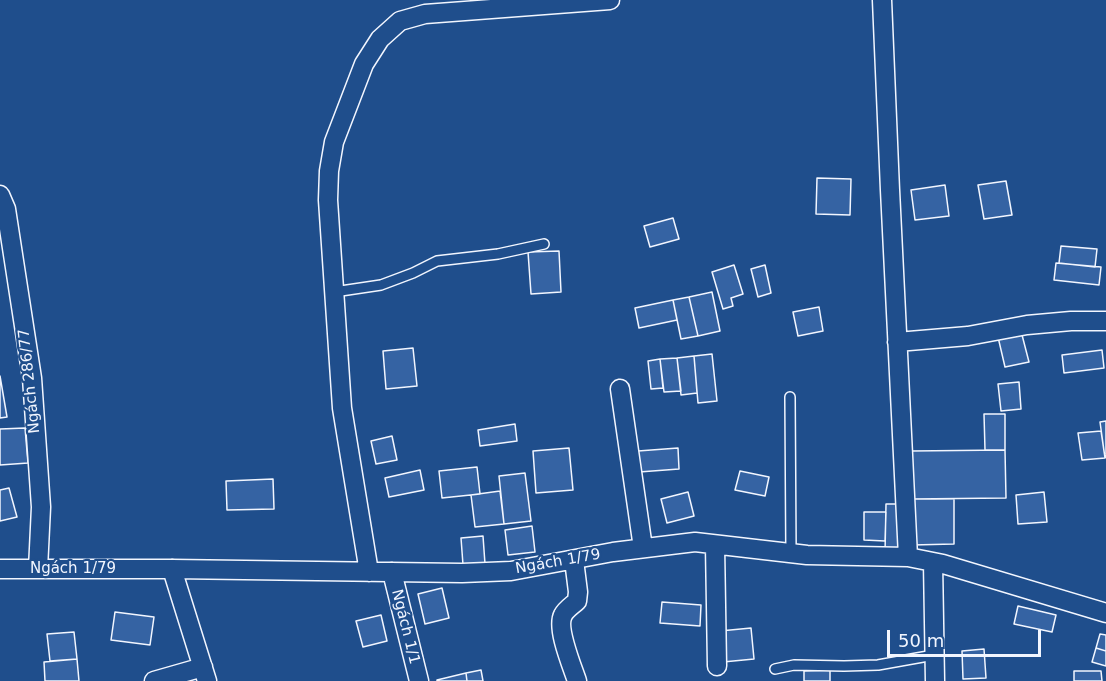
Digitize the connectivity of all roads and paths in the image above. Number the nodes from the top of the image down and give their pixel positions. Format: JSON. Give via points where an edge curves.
{"nodes":[{"id":1,"x":610,"y":0,"type":"edge"},
{"id":2,"x":882,"y":0,"type":"edge"},
{"id":3,"x":0,"y":193,"type":"edge"},
{"id":4,"x":544,"y":244,"type":"dead end"},
{"id":5,"x":334,"y":292,"type":"junction"},
{"id":6,"x":1106,"y":321,"type":"edge"},
{"id":7,"x":897,"y":342,"type":"junction"},
{"id":8,"x":620,"y":389,"type":"dead end"},
{"id":9,"x":790,"y":397,"type":"dead end"},
{"id":10,"x":715,"y":544,"type":"junction"},
{"id":11,"x":643,"y":548,"type":"junction"},
{"id":12,"x":791,"y":553,"type":"junction"},
{"id":13,"x":908,"y":557,"type":"junction"},
{"id":14,"x":574,"y":560,"type":"junction"},
{"id":15,"x":933,"y":562,"type":"junction"},
{"id":16,"x":0,"y":569,"type":"edge"},
{"id":17,"x":38,"y":569,"type":"junction"},
{"id":18,"x":172,"y":569,"type":"junction"},
{"id":19,"x":369,"y":572,"type":"junction"},
{"id":20,"x":392,"y":572,"type":"junction"},
{"id":21,"x":1106,"y":612,"type":"edge"},
{"id":22,"x":934,"y":655,"type":"junction"},
{"id":23,"x":717,"y":666,"type":"dead end"},
{"id":24,"x":775,"y":669,"type":"dead end"},
{"id":25,"x":205,"y":674,"type":"edge"},
{"id":26,"x":154,"y":681,"type":"edge"},
{"id":27,"x":419,"y":681,"type":"edge"},
{"id":28,"x":577,"y":681,"type":"edge"},
{"id":29,"x":935,"y":681,"type":"edge"}],
"edges":[{"from":1,"to":5,"type":"street","via":[[425,14],[400,21],[380,39],[364,64],[334,142],[328,200]]},
{"from":2,"to":7,"type":"street"},
{"from":3,"to":17,"type":"street","name":"Ngách 286/77","via":[[6,209],[32,378],[41,507]]},
{"from":4,"to":5,"type":"lane","via":[[436,261],[381,285]]},
{"from":5,"to":19,"type":"street","via":[[342,408]]},
{"from":6,"to":7,"type":"street","via":[[1027,325],[968,336]]},
{"from":7,"to":13,"type":"street"},
{"from":8,"to":11,"type":"street"},
{"from":9,"to":12,"type":"lane"},
{"from":10,"to":11,"type":"street","name":"Ngách 1/79","via":[[695,542]]},
{"from":10,"to":12,"type":"street","name":"Ngách 1/79"},
{"from":10,"to":23,"type":"street"},
{"from":11,"to":14,"type":"street","name":"Ngách 1/79"},
{"from":12,"to":13,"type":"street","name":"Ngách 1/79"},
{"from":13,"to":15,"type":"street","name":"Ngách 1/79"},
{"from":14,"to":20,"type":"street","name":"Ngách 1/79","via":[[511,571]]},
{"from":14,"to":28,"type":"street","via":[[578,601],[560,622]]},
{"from":15,"to":21,"type":"street","name":"Ngách 1/79"},
{"from":15,"to":22,"type":"street"},
{"from":16,"to":17,"type":"street","name":"Ngách 1/79"},
{"from":17,"to":18,"type":"street","name":"Ngách 1/79"},
{"from":18,"to":19,"type":"street","name":"Ngách 1/79"},
{"from":18,"to":25,"type":"street"},
{"from":19,"to":20,"type":"street","name":"Ngách 1/79"},
{"from":20,"to":27,"type":"street","name":"Ngách 1/1"},
{"from":22,"to":24,"type":"lane","via":[[878,664],[794,665]]},
{"from":22,"to":29,"type":"street"},
{"from":25,"to":26,"type":"street"}]}
